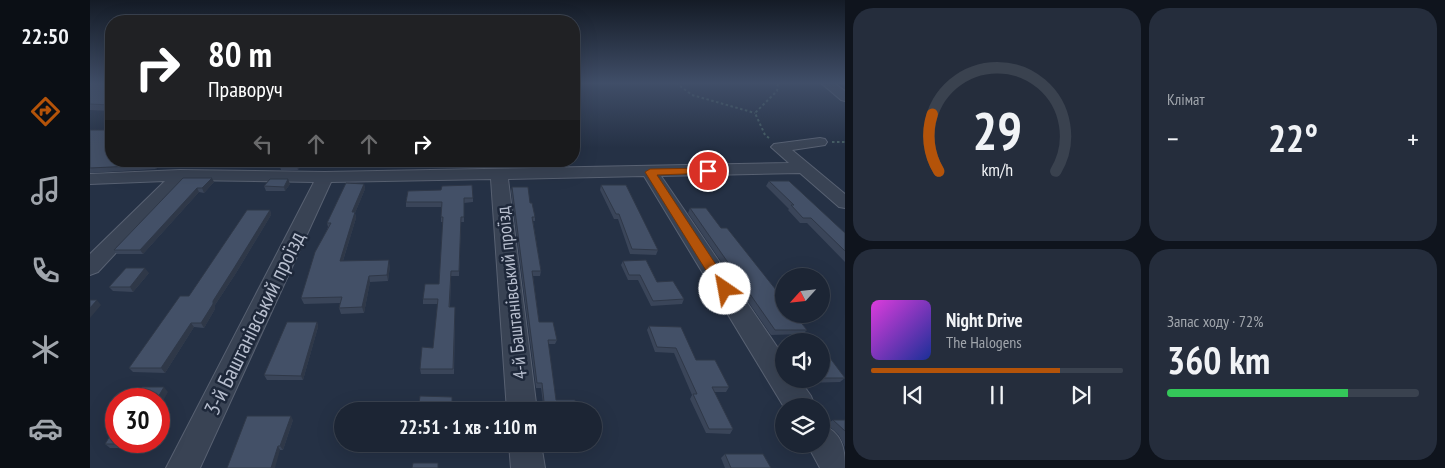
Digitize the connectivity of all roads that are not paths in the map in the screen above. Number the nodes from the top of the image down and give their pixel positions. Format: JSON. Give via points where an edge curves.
{"nodes":[{"id":1,"x":820,"y":142,"type":"dead end"},
{"id":2,"x":803,"y":168,"type":"junction"},
{"id":3,"x":650,"y":172,"type":"junction"},
{"id":4,"x":499,"y":174,"type":"junction"},
{"id":5,"x":180,"y":175,"type":"junction"},
{"id":6,"x":325,"y":177,"type":"junction"},
{"id":7,"x":90,"y":179,"type":"edge"},
{"id":8,"x":845,"y":204,"type":"edge"},
{"id":9,"x":90,"y":267,"type":"edge"},
{"id":10,"x":795,"y":398,"type":"edge"},
{"id":11,"x":521,"y":402,"type":"edge"},
{"id":12,"x":526,"y":452,"type":"edge"},
{"id":13,"x":829,"y":453,"type":"edge"},
{"id":14,"x":184,"y":468,"type":"edge"},
{"id":15,"x":528,"y":468,"type":"edge"},
{"id":16,"x":839,"y":468,"type":"edge"}],
"edges":[{"from":1,"to":2,"type":"street","via":[[779,147]]},
{"from":2,"to":3,"type":"street"},
{"from":2,"to":8,"type":"street"},
{"from":3,"to":4,"type":"street"},
{"from":3,"to":10,"type":"street"},
{"from":4,"to":6,"type":"street"},
{"from":4,"to":11,"type":"street","name":"4-й Баштанівський проїзд"},
{"from":5,"to":6,"type":"street"},
{"from":5,"to":7,"type":"street"},
{"from":5,"to":9,"type":"street"},
{"from":6,"to":14,"type":"street","name":"3-й Баштанівський проїзд"},
{"from":12,"to":15,"type":"street"},
{"from":13,"to":16,"type":"street"}]}
